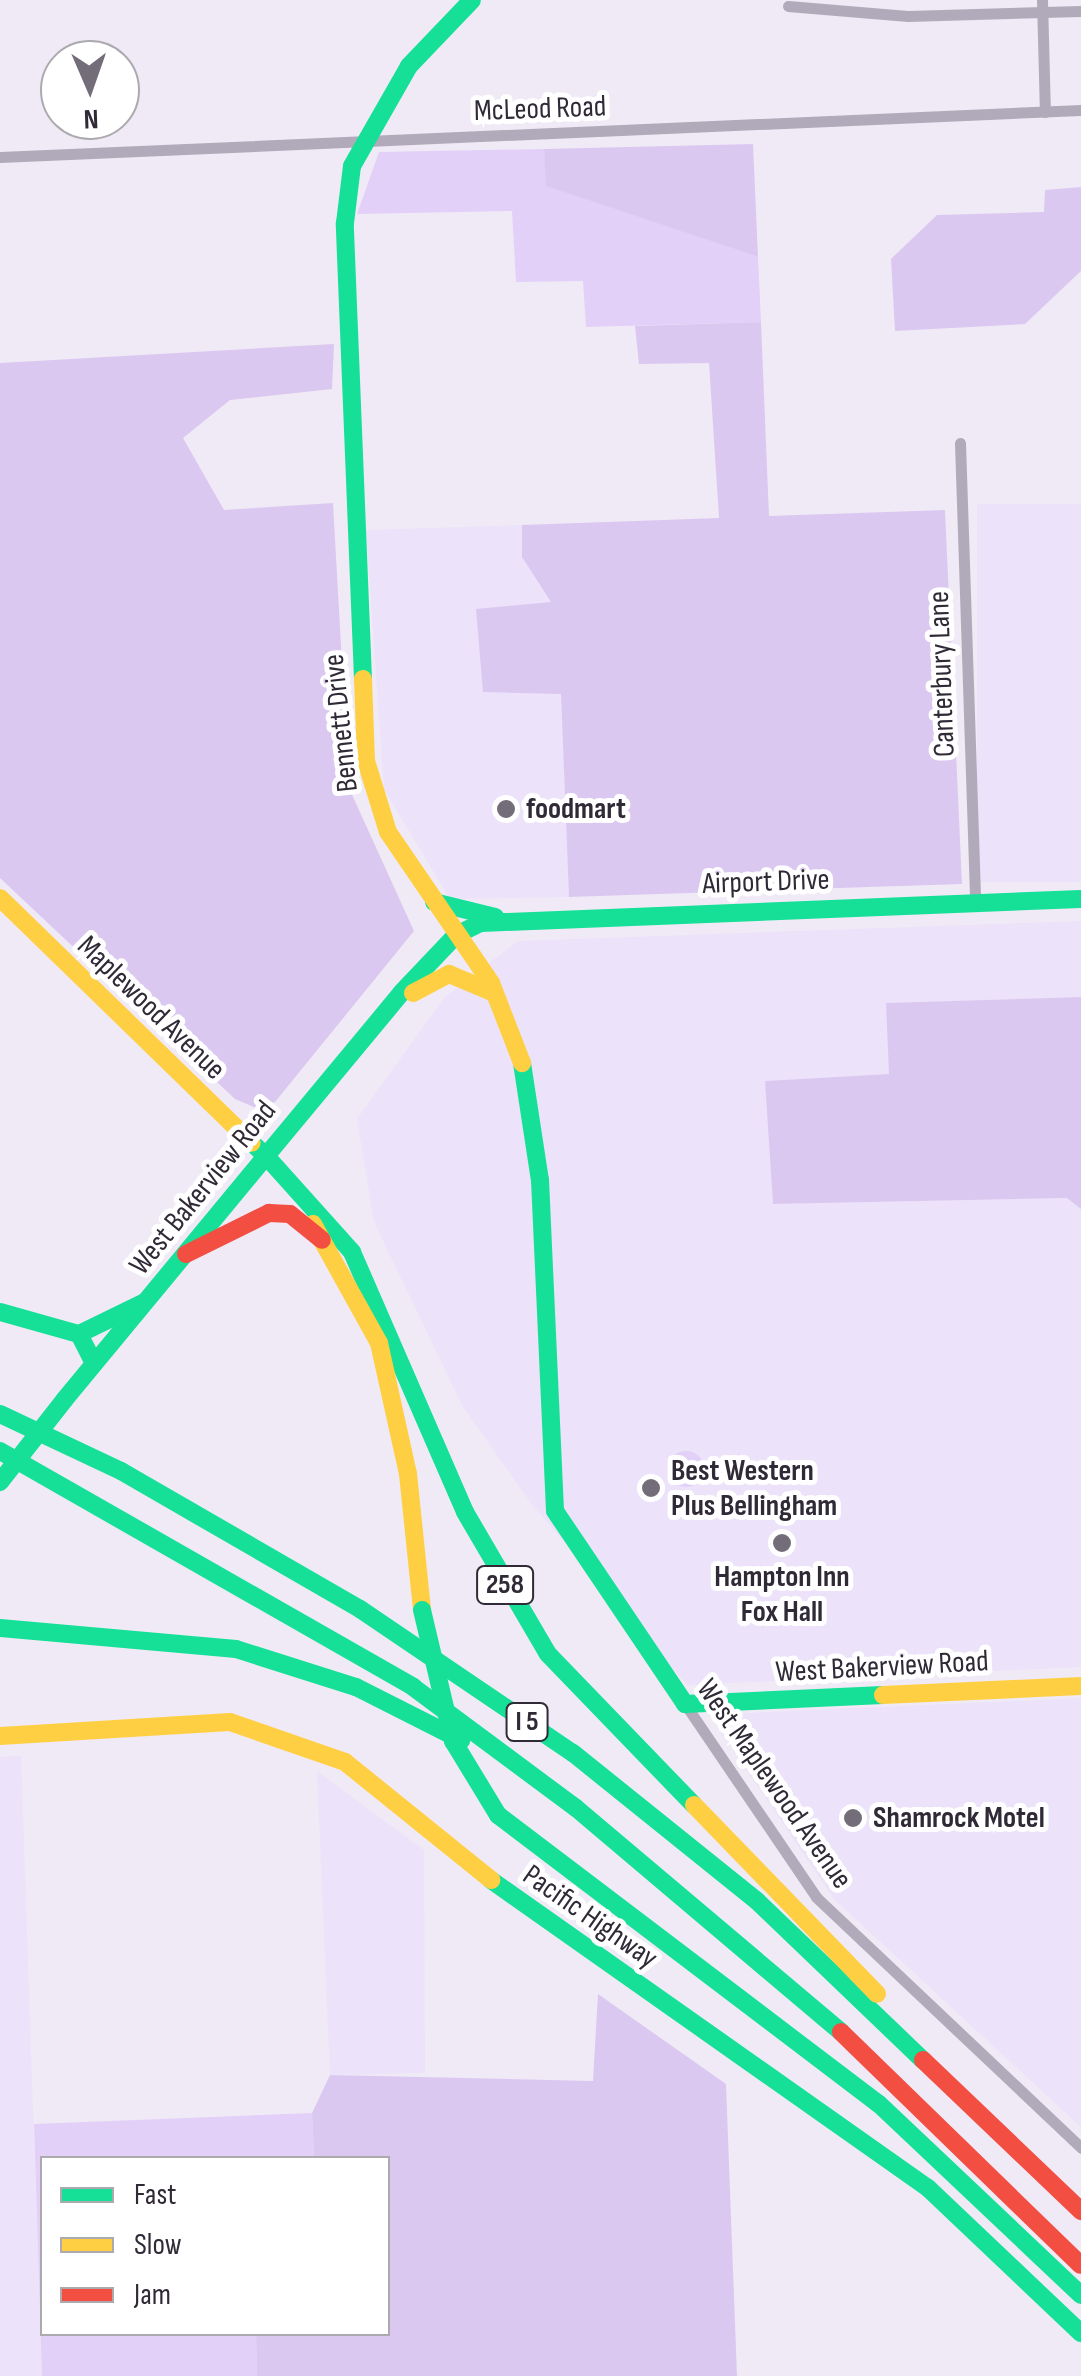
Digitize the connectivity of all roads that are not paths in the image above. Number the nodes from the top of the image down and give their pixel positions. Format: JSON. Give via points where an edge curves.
{"nodes":[{"id":1,"x":472,"y":0,"type":"edge"},
{"id":2,"x":1042,"y":0,"type":"edge"},
{"id":3,"x":788,"y":6,"type":"dead end"},
{"id":4,"x":1081,"y":11,"type":"edge"},
{"id":5,"x":1043,"y":18,"type":"junction"},
{"id":6,"x":1081,"y":110,"type":"edge"},
{"id":7,"x":1046,"y":112,"type":"junction"},
{"id":8,"x":364,"y":139,"type":"junction"},
{"id":9,"x":0,"y":156,"type":"edge"},
{"id":10,"x":960,"y":444,"type":"dead end"},
{"id":11,"x":426,"y":895,"type":"junction"},
{"id":12,"x":0,"y":898,"type":"edge"},
{"id":13,"x":1081,"y":899,"type":"edge"},
{"id":14,"x":975,"y":902,"type":"junction"},
{"id":15,"x":517,"y":920,"type":"junction"},
{"id":16,"x":456,"y":935,"type":"junction"},
{"id":17,"x":500,"y":1000,"type":"junction"},
{"id":18,"x":370,"y":1027,"type":"junction"},
{"id":19,"x":266,"y":1156,"type":"junction"},
{"id":20,"x":330,"y":1249,"type":"junction"},
{"id":21,"x":186,"y":1254,"type":"junction"},
{"id":22,"x":146,"y":1302,"type":"junction"},
{"id":23,"x":0,"y":1312,"type":"edge"},
{"id":24,"x":79,"y":1334,"type":"junction"},
{"id":25,"x":94,"y":1364,"type":"junction"},
{"id":26,"x":0,"y":1414,"type":"edge"},
{"id":27,"x":0,"y":1450,"type":"edge"},
{"id":28,"x":0,"y":1482,"type":"edge"},
{"id":29,"x":552,"y":1500,"type":"joint"},
{"id":30,"x":0,"y":1628,"type":"edge"},
{"id":31,"x":1081,"y":1686,"type":"edge"},
{"id":32,"x":685,"y":1704,"type":"junction"},
{"id":33,"x":0,"y":1736,"type":"edge"},
{"id":34,"x":576,"y":1808,"type":"junction"},
{"id":35,"x":990,"y":2120,"type":"junction"},
{"id":36,"x":1081,"y":2148,"type":"edge"},
{"id":37,"x":1081,"y":2211,"type":"edge"},
{"id":38,"x":1081,"y":2265,"type":"edge"},
{"id":39,"x":1081,"y":2295,"type":"edge"},
{"id":40,"x":1081,"y":2333,"type":"edge"}],
"edges":[{"from":1,"to":8,"type":"main road","name":"Bennett Drive","via":[[409,66]]},
{"from":2,"to":5,"type":"street"},
{"from":3,"to":5,"type":"street"},
{"from":4,"to":5,"type":"street"},
{"from":5,"to":7,"type":"street"},
{"from":6,"to":7,"type":"street","name":"McLeod Road"},
{"from":7,"to":8,"type":"street","name":"McLeod Road"},
{"from":8,"to":9,"type":"street","name":"McLeod Road"},
{"from":8,"to":11,"type":"main road","name":"Bennett Drive","via":[[344,223],[366,760],[388,832]]},
{"from":10,"to":14,"type":"street","name":"Canterbury Lane"},
{"from":11,"to":15,"type":"main road","via":[[451,910]]},
{"from":11,"to":16,"type":"main road","name":"Bennett Drive"},
{"from":12,"to":19,"type":"main road","name":"Maplewood Avenue"},
{"from":13,"to":14,"type":"main road","name":"Airport Drive"},
{"from":14,"to":15,"type":"main road","name":"Airport Drive"},
{"from":15,"to":16,"type":"main road","name":"Airport Drive"},
{"from":16,"to":17,"type":"main road","name":"Bennett Drive"},
{"from":16,"to":18,"type":"main road","name":"West Bakerview Road"},
{"from":17,"to":18,"type":"main road","via":[[475,980],[440,976]]},
{"from":17,"to":29,"type":"main road","name":"Bennett Drive","via":[[535,1114]]},
{"from":18,"to":19,"type":"main road","name":"West Bakerview Road"},
{"from":19,"to":20,"type":"main road"},
{"from":19,"to":21,"type":"main road","name":"West Bakerview Road"},
{"from":19,"to":35,"type":"main road","number":"258","via":[[352,1252],[464,1512],[548,1654]]},
{"from":20,"to":21,"type":"main road","via":[[290,1214],[269,1213]]},
{"from":20,"to":39,"type":"main road","bridge":true,"via":[[361,1299],[392,1391],[422,1610],[452,1741],[498,1815],[880,2104]]},
{"from":21,"to":22,"type":"main road","name":"West Bakerview Road"},
{"from":22,"to":24,"type":"main road"},
{"from":22,"to":25,"type":"main road","name":"West Bakerview Road"},
{"from":23,"to":24,"type":"main road"},
{"from":24,"to":25,"type":"main road"},
{"from":25,"to":28,"type":"main road","name":"West Bakerview Road","bridge":true},
{"from":26,"to":35,"type":"main road","number":"I 5","via":[[121,1471],[360,1609],[573,1753],[757,1901]]},
{"from":27,"to":34,"type":"main road","number":"I 5","via":[[414,1686]]},
{"from":29,"to":32,"type":"main road","name":"West Maplewood Avenue","via":[[573,1548]]},
{"from":30,"to":34,"type":"main road","via":[[236,1649],[289,1663],[400,1705]]},
{"from":31,"to":32,"type":"main road","name":"West Bakerview Road"},
{"from":32,"to":36,"type":"street","name":"West Maplewood Avenue","via":[[816,1897]]},
{"from":33,"to":40,"type":"main road","name":"Pacific Highway","via":[[230,1722],[345,1762],[512,1898],[928,2188]]},
{"from":34,"to":38,"type":"main road","number":"I 5","via":[[847,2037]]},
{"from":35,"to":37,"type":"main road","number":"I 5"}]}
